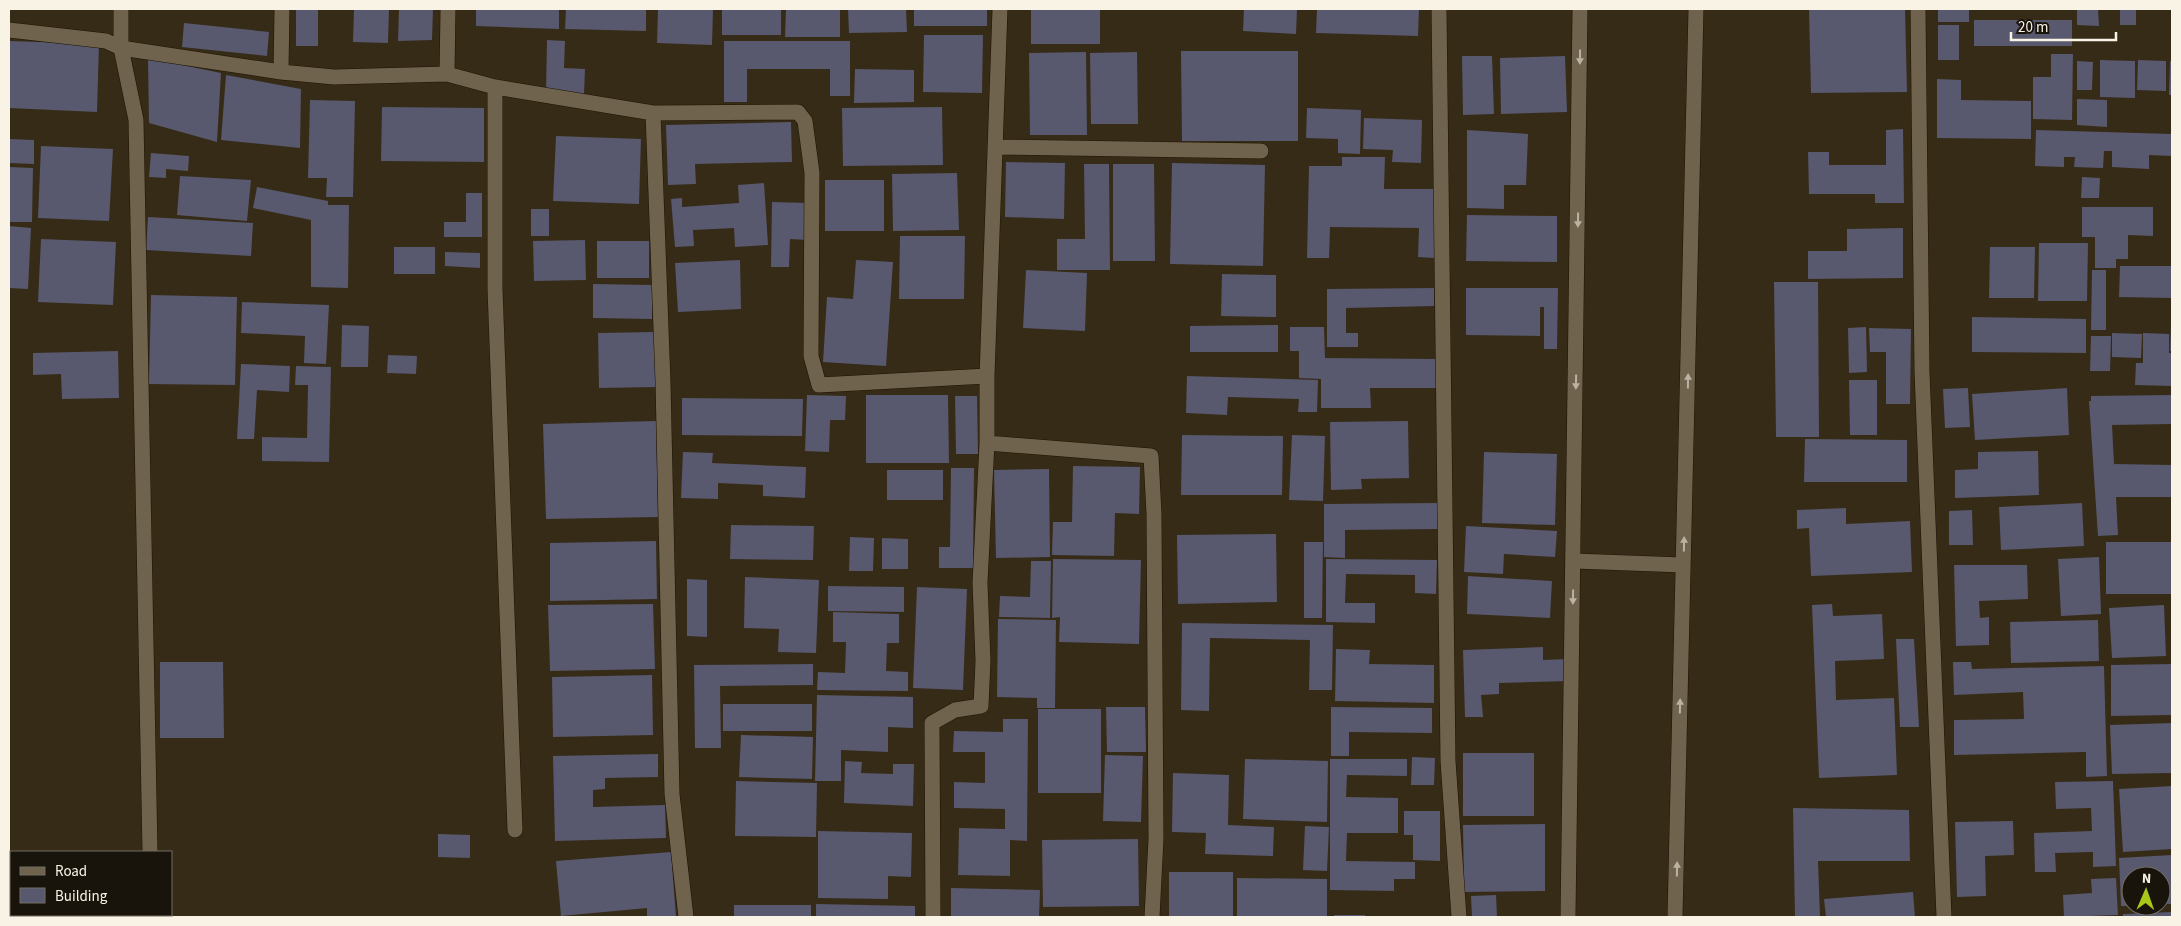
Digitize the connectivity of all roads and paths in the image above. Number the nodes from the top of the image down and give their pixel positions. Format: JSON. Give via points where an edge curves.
{"nodes":[{"id":1,"x":121,"y":9,"type":"edge"},
{"id":2,"x":282,"y":9,"type":"edge"},
{"id":3,"x":448,"y":9,"type":"edge"},
{"id":4,"x":1000,"y":9,"type":"edge"},
{"id":5,"x":1439,"y":9,"type":"edge"},
{"id":6,"x":1580,"y":9,"type":"edge"},
{"id":7,"x":1696,"y":9,"type":"edge"},
{"id":8,"x":1918,"y":9,"type":"edge"},
{"id":9,"x":9,"y":30,"type":"edge"},
{"id":10,"x":122,"y":48,"type":"junction"},
{"id":11,"x":281,"y":72,"type":"junction"},
{"id":12,"x":447,"y":74,"type":"junction"},
{"id":13,"x":495,"y":86,"type":"junction"},
{"id":14,"x":653,"y":113,"type":"junction"},
{"id":15,"x":995,"y":147,"type":"junction"},
{"id":16,"x":1261,"y":151,"type":"dead end"},
{"id":17,"x":988,"y":376,"type":"junction"},
{"id":18,"x":987,"y":443,"type":"junction"},
{"id":19,"x":1574,"y":562,"type":"junction"},
{"id":20,"x":1684,"y":565,"type":"junction"},
{"id":21,"x":515,"y":830,"type":"dead end"},
{"id":22,"x":150,"y":851,"type":"edge"},
{"id":23,"x":686,"y":917,"type":"edge"},
{"id":24,"x":933,"y":917,"type":"edge"},
{"id":25,"x":1152,"y":917,"type":"edge"},
{"id":26,"x":1459,"y":917,"type":"edge"},
{"id":27,"x":1568,"y":917,"type":"edge"},
{"id":28,"x":1675,"y":917,"type":"edge"},
{"id":29,"x":1944,"y":917,"type":"edge"}],
"edges":[{"from":1,"to":10,"type":"street"},
{"from":2,"to":11,"type":"street"},
{"from":3,"to":12,"type":"street"},
{"from":4,"to":15,"type":"street"},
{"from":5,"to":26,"type":"street","via":[[1448,761]]},
{"from":6,"to":19,"type":"street","one_way":true},
{"from":20,"to":7,"type":"street","one_way":true},
{"from":8,"to":29,"type":"street","via":[[1922,372]]},
{"from":9,"to":10,"type":"street","via":[[106,41]]},
{"from":10,"to":11,"type":"street"},
{"from":10,"to":22,"type":"street","via":[[136,120]]},
{"from":11,"to":12,"type":"street","via":[[334,77]]},
{"from":12,"to":13,"type":"street"},
{"from":13,"to":14,"type":"street"},
{"from":13,"to":21,"type":"street","via":[[495,289]]},
{"from":14,"to":17,"type":"street","via":[[788,111],[798,112],[805,121],[812,173],[811,356],[819,386]]},
{"from":14,"to":23,"type":"street","via":[[672,794]]},
{"from":15,"to":16,"type":"street"},
{"from":15,"to":17,"type":"street"},
{"from":17,"to":18,"type":"street"},
{"from":18,"to":24,"type":"street","via":[[980,583],[981,706],[955,710],[932,723]]},
{"from":18,"to":25,"type":"street","via":[[1151,456],[1156,839]]},
{"from":19,"to":20,"type":"street"},
{"from":19,"to":27,"type":"street","one_way":true},
{"from":28,"to":20,"type":"street","one_way":true}]}
